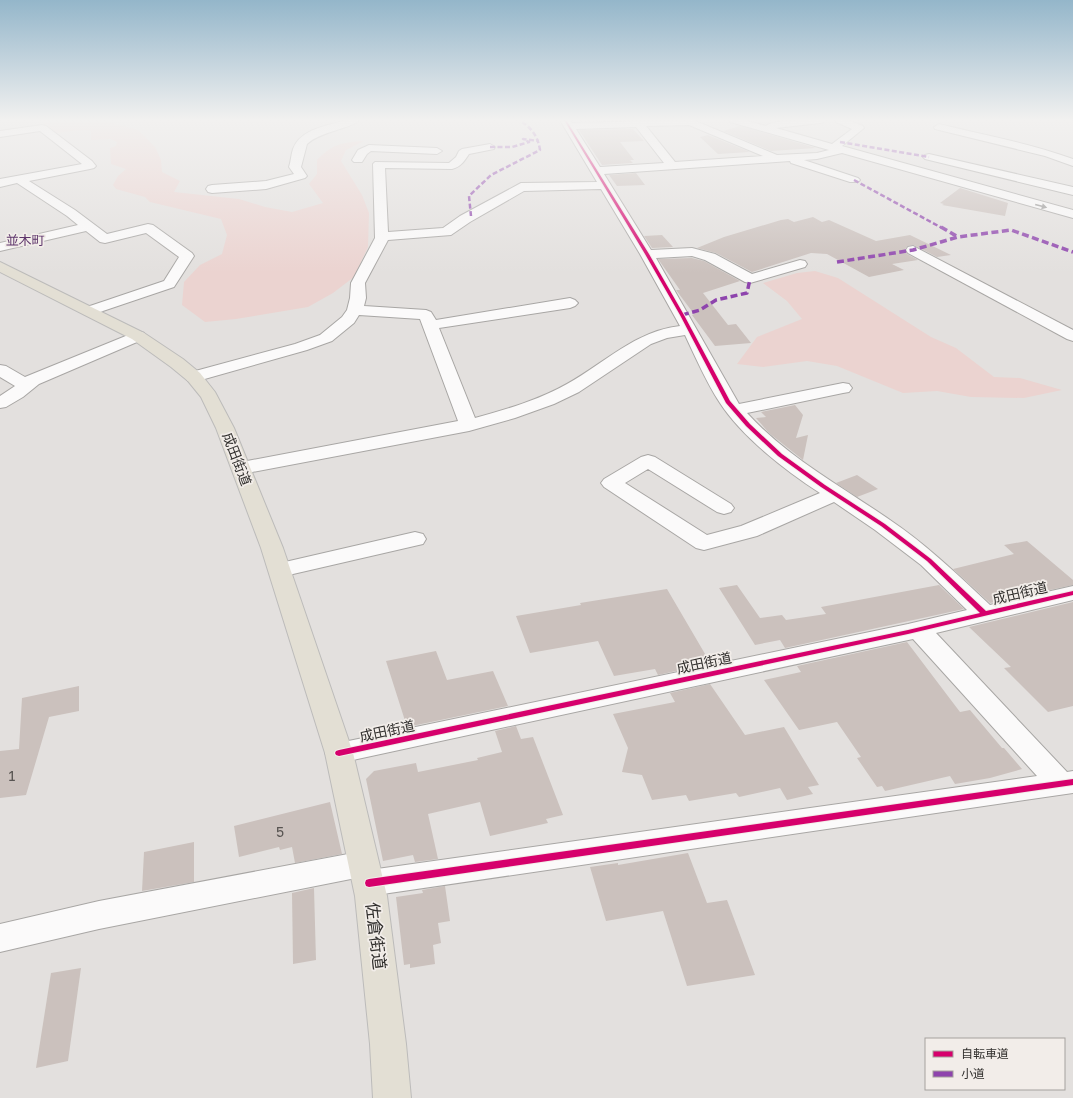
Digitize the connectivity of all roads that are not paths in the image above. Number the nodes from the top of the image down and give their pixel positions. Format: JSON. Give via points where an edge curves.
{"nodes":[{"id":1,"x":64,"y":171,"type":"edge"},
{"id":2,"x":298,"y":171,"type":"edge"},
{"id":3,"x":379,"y":171,"type":"edge"},
{"id":4,"x":613,"y":171,"type":"edge"},
{"id":5,"x":826,"y":171,"type":"edge"},
{"id":6,"x":918,"y":171,"type":"edge"},
{"id":7,"x":982,"y":171,"type":"edge"},
{"id":8,"x":597,"y":173,"type":"junction"},
{"id":9,"x":20,"y":180,"type":"junction"},
{"id":10,"x":854,"y":180,"type":"dead end"},
{"id":11,"x":0,"y":183,"type":"edge"},
{"id":12,"x":212,"y":189,"type":"dead end"},
{"id":13,"x":1073,"y":191,"type":"edge"},
{"id":14,"x":1073,"y":214,"type":"edge"},
{"id":15,"x":88,"y":227,"type":"junction"},
{"id":16,"x":382,"y":236,"type":"junction"},
{"id":17,"x":0,"y":247,"type":"edge"},
{"id":18,"x":913,"y":250,"type":"dead end"},
{"id":19,"x":647,"y":254,"type":"junction"},
{"id":20,"x":800,"y":264,"type":"dead end"},
{"id":21,"x":1,"y":268,"type":"edge"},
{"id":22,"x":570,"y":303,"type":"dead end"},
{"id":23,"x":356,"y":310,"type":"junction"},
{"id":24,"x":89,"y":311,"type":"junction"},
{"id":25,"x":431,"y":325,"type":"junction"},
{"id":26,"x":689,"y":330,"type":"junction"},
{"id":27,"x":138,"y":336,"type":"junction"},
{"id":28,"x":1073,"y":336,"type":"edge"},
{"id":29,"x":0,"y":370,"type":"edge"},
{"id":30,"x":194,"y":377,"type":"junction"},
{"id":31,"x":26,"y":385,"type":"junction"},
{"id":32,"x":843,"y":388,"type":"dead end"},
{"id":33,"x":0,"y":403,"type":"edge"},
{"id":34,"x":735,"y":410,"type":"junction"},
{"id":35,"x":469,"y":425,"type":"junction"},
{"id":36,"x":242,"y":468,"type":"junction"},
{"id":37,"x":835,"y":494,"type":"junction"},
{"id":38,"x":724,"y":508,"type":"dead end"},
{"id":39,"x":415,"y":539,"type":"dead end"},
{"id":40,"x":280,"y":570,"type":"junction"},
{"id":41,"x":1073,"y":593,"type":"edge"},
{"id":42,"x":985,"y":614,"type":"junction"},
{"id":43,"x":918,"y":629,"type":"junction"},
{"id":44,"x":340,"y":753,"type":"junction"},
{"id":45,"x":1067,"y":782,"type":"edge"},
{"id":46,"x":367,"y":874,"type":"junction"},
{"id":47,"x":0,"y":938,"type":"edge"},
{"id":48,"x":392,"y":1098,"type":"edge"}],
"edges":[{"from":1,"to":9,"type":"street"},
{"from":2,"to":12,"type":"street","via":[[301,176],[266,185]]},
{"from":3,"to":16,"type":"street"},
{"from":4,"to":8,"type":"street"},
{"from":5,"to":10,"type":"street"},
{"from":6,"to":14,"type":"street","one_way":true},
{"from":7,"to":13,"type":"street"},
{"from":8,"to":16,"type":"street","via":[[521,187],[446,232]]},
{"from":8,"to":19,"type":"street"},
{"from":9,"to":11,"type":"street"},
{"from":9,"to":15,"type":"street"},
{"from":15,"to":17,"type":"street"},
{"from":15,"to":24,"type":"street","via":[[105,238],[148,228],[187,256],[170,284]]},
{"from":16,"to":23,"type":"street","via":[[358,283]]},
{"from":18,"to":28,"type":"street"},
{"from":19,"to":20,"type":"street","via":[[692,252],[710,257],[750,279]]},
{"from":19,"to":26,"type":"street"},
{"from":21,"to":24,"type":"highway","name":"成田街道"},
{"from":22,"to":25,"type":"street"},
{"from":23,"to":25,"type":"street","via":[[426,315]]},
{"from":23,"to":30,"type":"street","via":[[326,338]]},
{"from":24,"to":27,"type":"highway","name":"成田街道"},
{"from":25,"to":35,"type":"street"},
{"from":26,"to":34,"type":"street","via":[[728,402]]},
{"from":26,"to":35,"type":"street","via":[[656,335],[572,388],[536,406]]},
{"from":27,"to":30,"type":"highway","name":"成田街道"},
{"from":27,"to":31,"type":"street","via":[[32,380]]},
{"from":29,"to":31,"type":"street"},
{"from":30,"to":36,"type":"highway","name":"成田街道","via":[[209,396]]},
{"from":31,"to":33,"type":"street","via":[[17,394]]},
{"from":32,"to":34,"type":"street"},
{"from":34,"to":37,"type":"street","via":[[780,454]]},
{"from":35,"to":36,"type":"street"},
{"from":36,"to":40,"type":"highway","name":"成田街道"},
{"from":37,"to":38,"type":"street","via":[[749,531],[704,543],[611,482],[648,461]]},
{"from":37,"to":42,"type":"street","via":[[929,560]]},
{"from":39,"to":40,"type":"street"},
{"from":40,"to":44,"type":"highway","name":"成田街道"},
{"from":41,"to":42,"type":"street","name":"成田街道"},
{"from":42,"to":43,"type":"street","name":"成田街道"},
{"from":43,"to":44,"type":"street","name":"成田街道"},
{"from":43,"to":45,"type":"street"},
{"from":44,"to":46,"type":"highway","name":"佐倉街道"},
{"from":45,"to":46,"type":"street"},
{"from":46,"to":47,"type":"street","via":[[99,915]]},
{"from":46,"to":48,"type":"highway","name":"佐倉街道","via":[[383,998]]}]}
